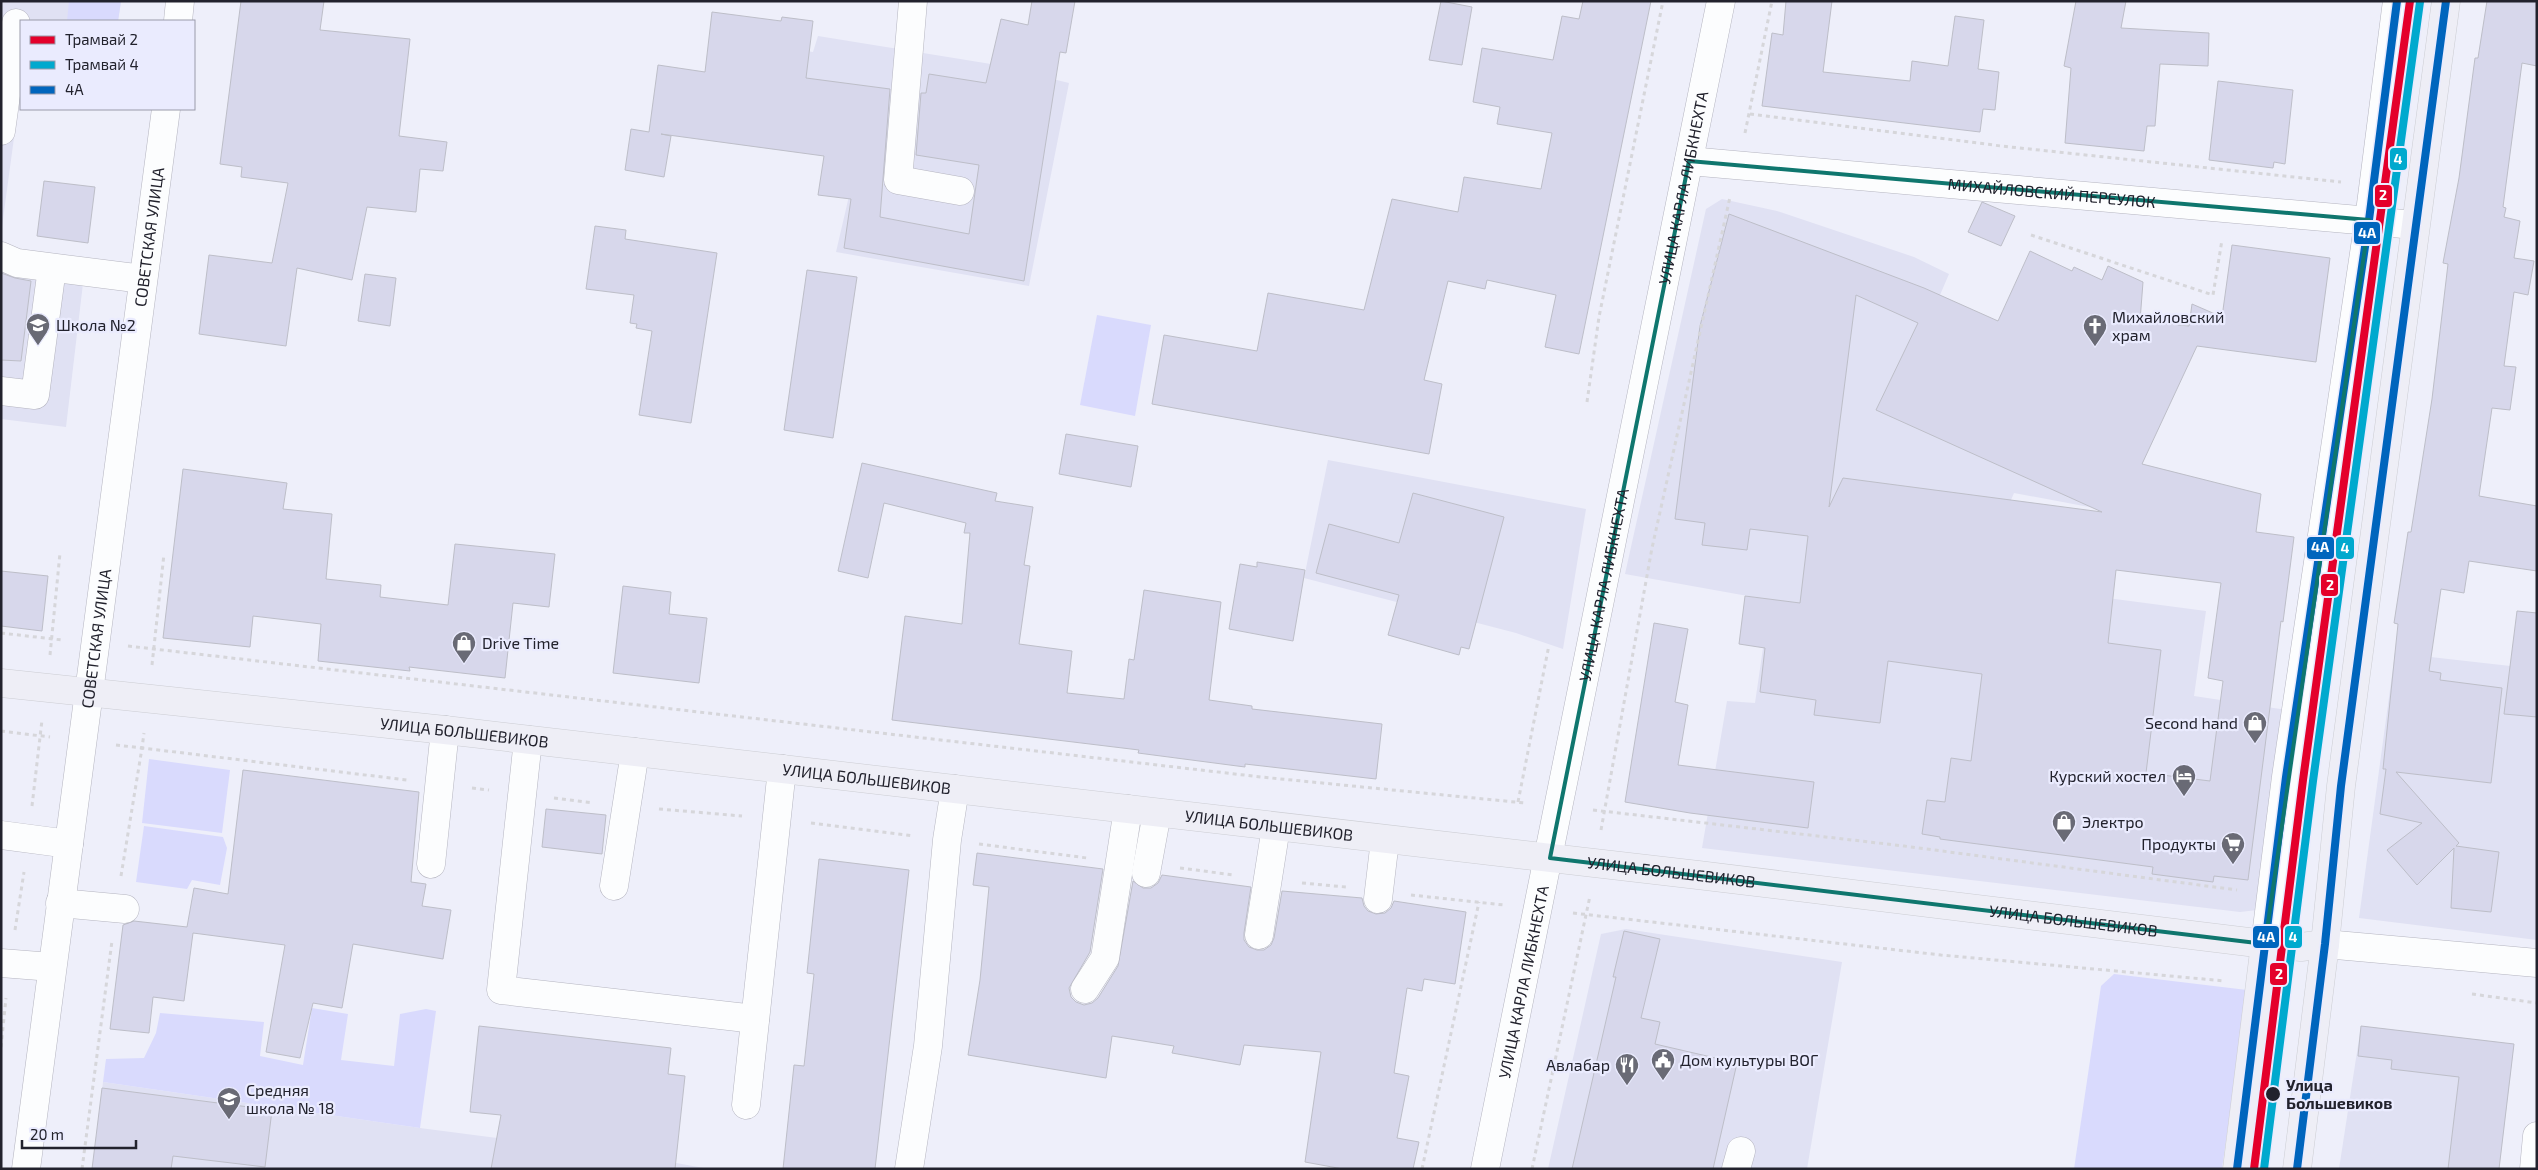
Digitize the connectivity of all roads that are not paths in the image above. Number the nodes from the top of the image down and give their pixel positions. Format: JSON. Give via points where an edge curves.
{"nodes":[{"id":1,"x":180,"y":1,"type":"edge"},
{"id":2,"x":914,"y":1,"type":"edge"},
{"id":3,"x":1721,"y":1,"type":"edge"},
{"id":4,"x":2397,"y":1,"type":"edge"},
{"id":5,"x":2446,"y":1,"type":"edge"},
{"id":6,"x":178,"y":20,"type":"edge"},
{"id":7,"x":16,"y":22,"type":"dead end"},
{"id":8,"x":166,"y":110,"type":"edge"},
{"id":9,"x":1,"y":131,"type":"edge"},
{"id":10,"x":1688,"y":161,"type":"junction"},
{"id":11,"x":960,"y":191,"type":"dead end"},
{"id":12,"x":2369,"y":220,"type":"junction"},
{"id":13,"x":2415,"y":225,"type":"junction"},
{"id":14,"x":1,"y":256,"type":"edge"},
{"id":15,"x":52,"y":268,"type":"junction"},
{"id":16,"x":143,"y":279,"type":"junction"},
{"id":17,"x":1,"y":391,"type":"edge"},
{"id":18,"x":1,"y":683,"type":"edge"},
{"id":19,"x":88,"y":692,"type":"junction"},
{"id":20,"x":445,"y":730,"type":"junction"},
{"id":21,"x":528,"y":740,"type":"junction"},
{"id":22,"x":635,"y":752,"type":"junction"},
{"id":23,"x":782,"y":769,"type":"junction"},
{"id":24,"x":954,"y":789,"type":"junction"},
{"id":25,"x":1128,"y":809,"type":"junction"},
{"id":26,"x":1157,"y":813,"type":"junction"},
{"id":27,"x":1276,"y":827,"type":"junction"},
{"id":28,"x":1,"y":834,"type":"edge"},
{"id":29,"x":1385,"y":840,"type":"junction"},
{"id":30,"x":68,"y":844,"type":"junction"},
{"id":31,"x":1550,"y":858,"type":"junction"},
{"id":32,"x":431,"y":864,"type":"dead end"},
{"id":33,"x":1146,"y":873,"type":"dead end"},
{"id":34,"x":614,"y":886,"type":"dead end"},
{"id":35,"x":1378,"y":899,"type":"dead end"},
{"id":36,"x":60,"y":903,"type":"junction"},
{"id":37,"x":125,"y":909,"type":"dead end"},
{"id":38,"x":1259,"y":935,"type":"dead end"},
{"id":39,"x":2265,"y":944,"type":"junction"},
{"id":40,"x":2325,"y":944,"type":"junction"},
{"id":41,"x":5,"y":963,"type":"edge"},
{"id":42,"x":2537,"y":963,"type":"edge"},
{"id":43,"x":52,"y":967,"type":"junction"},
{"id":44,"x":1085,"y":989,"type":"dead end"},
{"id":45,"x":755,"y":1019,"type":"junction"},
{"id":46,"x":746,"y":1106,"type":"dead end"},
{"id":47,"x":2537,"y":1136,"type":"edge"},
{"id":48,"x":26,"y":1169,"type":"edge"},
{"id":49,"x":909,"y":1169,"type":"edge"},
{"id":50,"x":1485,"y":1169,"type":"edge"},
{"id":51,"x":2237,"y":1169,"type":"edge"},
{"id":52,"x":2297,"y":1169,"type":"edge"},
{"id":53,"x":2534,"y":1169,"type":"edge"}],
"edges":[{"from":1,"to":6,"type":"street"},
{"from":2,"to":11,"type":"street","via":[[898,180]]},
{"from":3,"to":10,"type":"street","name":"УЛИЦА КАРЛА ЛИБКНЕХТА"},
{"from":4,"to":12,"type":"street"},
{"from":5,"to":13,"type":"main road"},
{"from":7,"to":9,"type":"street"},
{"from":8,"to":16,"type":"street","name":"СОВЕТСКАЯ УЛИЦА"},
{"from":10,"to":12,"type":"street","name":"МИХАЙЛОВСКИЙ ПЕРЕУЛОК"},
{"from":10,"to":31,"type":"street","name":"УЛИЦА КАРЛА ЛИБКНЕХТА"},
{"from":12,"to":13,"type":"street","name":"МИХАЙЛОВСКИЙ ПЕРЕУЛОК"},
{"from":12,"to":39,"type":"street","via":[[2286,777]]},
{"from":13,"to":40,"type":"main road","via":[[2341,786]]},
{"from":14,"to":15,"type":"street","via":[[17,263]]},
{"from":15,"to":16,"type":"street"},
{"from":15,"to":17,"type":"street","via":[[35,395]]},
{"from":16,"to":19,"type":"street","name":"СОВЕТСКАЯ УЛИЦА"},
{"from":18,"to":19,"type":"main road","name":"УЛИЦА БОЛЬШЕВИКОВ"},
{"from":19,"to":20,"type":"main road","name":"УЛИЦА БОЛЬШЕВИКОВ"},
{"from":19,"to":30,"type":"street","name":"СОВЕТСКАЯ УЛИЦА"},
{"from":20,"to":21,"type":"main road","name":"УЛИЦА БОЛЬШЕВИКОВ"},
{"from":20,"to":32,"type":"street"},
{"from":21,"to":22,"type":"main road","name":"УЛИЦА БОЛЬШЕВИКОВ"},
{"from":21,"to":45,"type":"street","via":[[501,990]]},
{"from":22,"to":23,"type":"main road","name":"УЛИЦА БОЛЬШЕВИКОВ"},
{"from":22,"to":34,"type":"street"},
{"from":23,"to":24,"type":"main road","name":"УЛИЦА БОЛЬШЕВИКОВ"},
{"from":23,"to":45,"type":"street"},
{"from":24,"to":25,"type":"main road","name":"УЛИЦА БОЛЬШЕВИКОВ"},
{"from":24,"to":49,"type":"street","via":[[946,840],[928,1046]]},
{"from":25,"to":26,"type":"main road","name":"УЛИЦА БОЛЬШЕВИКОВ"},
{"from":25,"to":44,"type":"street","via":[[1105,958]]},
{"from":26,"to":27,"type":"main road","name":"УЛИЦА БОЛЬШЕВИКОВ"},
{"from":26,"to":33,"type":"street"},
{"from":27,"to":29,"type":"main road","name":"УЛИЦА БОЛЬШЕВИКОВ"},
{"from":27,"to":38,"type":"street"},
{"from":28,"to":30,"type":"street"},
{"from":29,"to":31,"type":"main road","name":"УЛИЦА БОЛЬШЕВИКОВ"},
{"from":29,"to":35,"type":"street"},
{"from":30,"to":36,"type":"street","name":"СОВЕТСКАЯ УЛИЦА"},
{"from":31,"to":39,"type":"main road","name":"УЛИЦА БОЛЬШЕВИКОВ"},
{"from":31,"to":50,"type":"street","name":"УЛИЦА КАРЛА ЛИБКНЕХТА"},
{"from":36,"to":37,"type":"street"},
{"from":36,"to":43,"type":"street","name":"СОВЕТСКАЯ УЛИЦА"},
{"from":39,"to":40,"type":"main road","name":"УЛИЦА БОЛЬШЕВИКОВ","via":[[2302,947]]},
{"from":39,"to":51,"type":"main road"},
{"from":40,"to":42,"type":"street","name":"УЛИЦА БОЛЬШЕВИКОВ"},
{"from":40,"to":52,"type":"main road"},
{"from":41,"to":43,"type":"street"},
{"from":43,"to":48,"type":"street","name":"СОВЕТСКАЯ УЛИЦА"},
{"from":45,"to":46,"type":"street"},
{"from":47,"to":53,"type":"street"}]}
